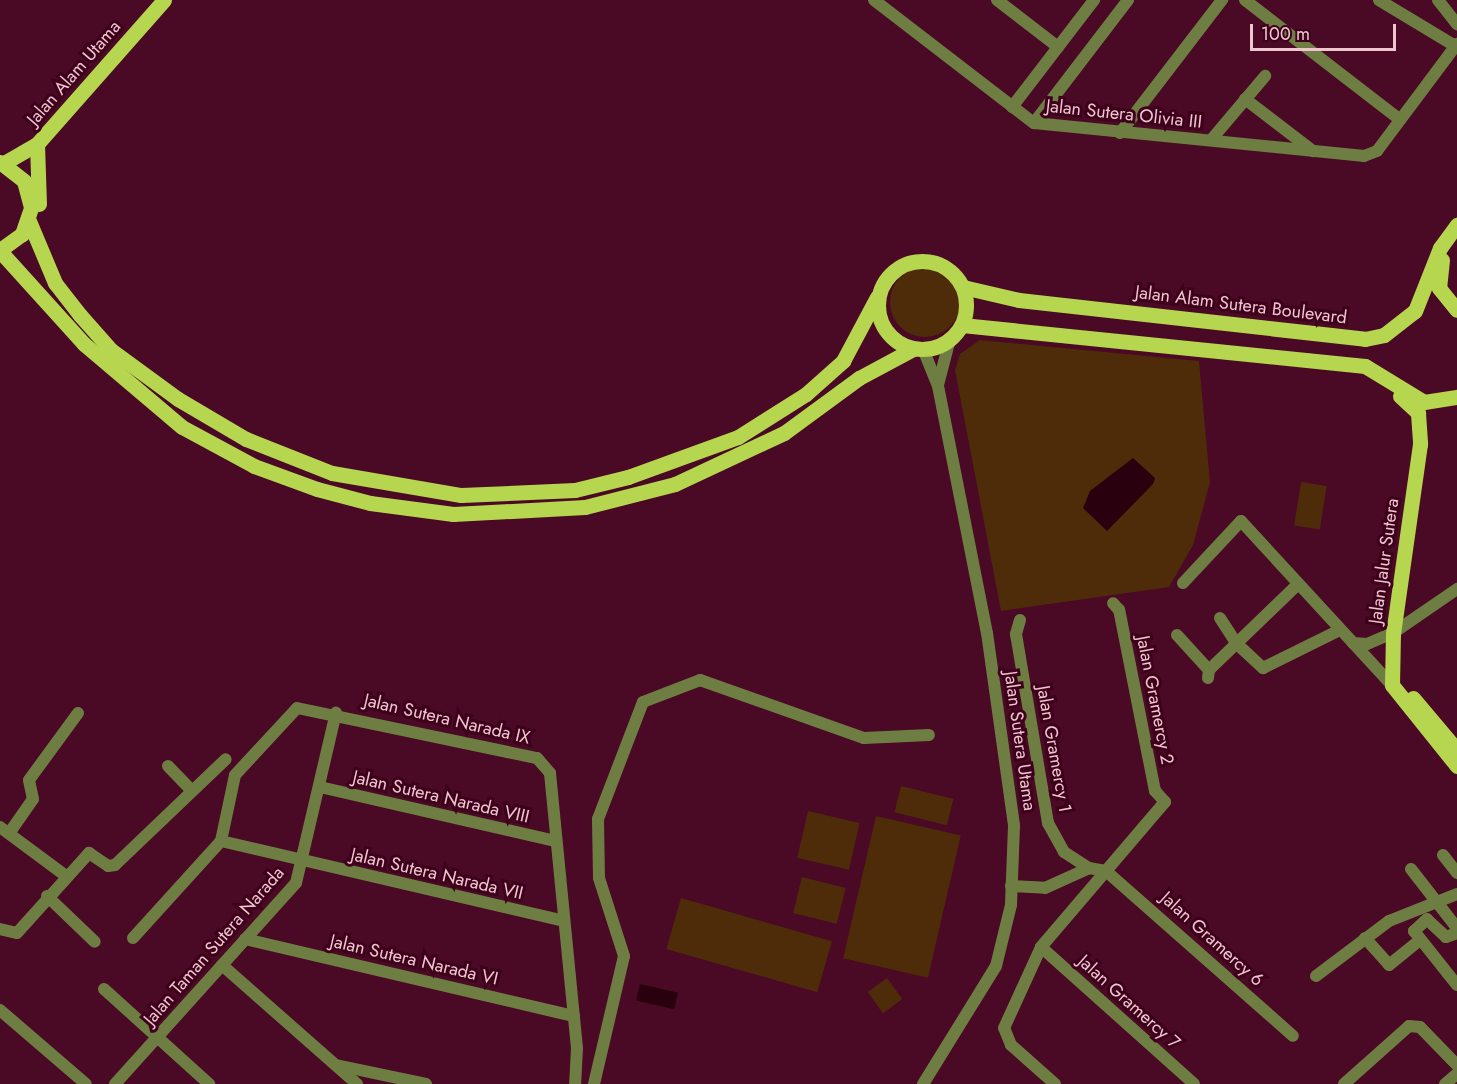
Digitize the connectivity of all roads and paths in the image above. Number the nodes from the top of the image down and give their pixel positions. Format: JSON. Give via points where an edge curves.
{"nodes":[{"id":1,"x":164,"y":0,"type":"edge"},
{"id":2,"x":874,"y":0,"type":"edge"},
{"id":3,"x":997,"y":0,"type":"edge"},
{"id":4,"x":1094,"y":0,"type":"edge"},
{"id":5,"x":1128,"y":0,"type":"edge"},
{"id":6,"x":1222,"y":0,"type":"edge"},
{"id":7,"x":1245,"y":0,"type":"edge"},
{"id":8,"x":1379,"y":0,"type":"edge"},
{"id":9,"x":1437,"y":0,"type":"edge"},
{"id":10,"x":1457,"y":24,"type":"edge"},
{"id":11,"x":1456,"y":46,"type":"edge"},
{"id":12,"x":1058,"y":47,"type":"junction"},
{"id":13,"x":1265,"y":75,"type":"dead end"},
{"id":14,"x":1245,"y":99,"type":"junction"},
{"id":15,"x":1012,"y":107,"type":"junction"},
{"id":16,"x":1400,"y":120,"type":"junction"},
{"id":17,"x":1034,"y":123,"type":"junction"},
{"id":18,"x":1120,"y":133,"type":"junction"},
{"id":19,"x":1211,"y":140,"type":"junction"},
{"id":20,"x":38,"y":144,"type":"junction"},
{"id":21,"x":1314,"y":152,"type":"junction"},
{"id":22,"x":2,"y":162,"type":"edge"},
{"id":23,"x":29,"y":221,"type":"junction"},
{"id":24,"x":1456,"y":230,"type":"edge"},
{"id":25,"x":0,"y":251,"type":"edge"},
{"id":26,"x":39,"y":251,"type":"junction"},
{"id":27,"x":963,"y":287,"type":"junction"},
{"id":28,"x":877,"y":297,"type":"junction"},
{"id":29,"x":1003,"y":298,"type":"junction"},
{"id":30,"x":1457,"y":310,"type":"edge"},
{"id":31,"x":962,"y":325,"type":"junction"},
{"id":32,"x":993,"y":328,"type":"junction"},
{"id":33,"x":950,"y":339,"type":"junction"},
{"id":34,"x":918,"y":349,"type":"junction"},
{"id":35,"x":1379,"y":370,"type":"junction"},
{"id":36,"x":938,"y":386,"type":"junction"},
{"id":37,"x":1454,"y":399,"type":"edge"},
{"id":38,"x":1420,"y":444,"type":"junction"},
{"id":39,"x":1183,"y":583,"type":"dead end"},
{"id":40,"x":1298,"y":584,"type":"junction"},
{"id":41,"x":1457,"y":589,"type":"edge"},
{"id":42,"x":1113,"y":603,"type":"dead end"},
{"id":43,"x":1220,"y":618,"type":"dead end"},
{"id":44,"x":1020,"y":620,"type":"dead end"},
{"id":45,"x":1340,"y":630,"type":"junction"},
{"id":46,"x":1177,"y":635,"type":"dead end"},
{"id":47,"x":1393,"y":640,"type":"junction"},
{"id":48,"x":1236,"y":643,"type":"junction"},
{"id":49,"x":1353,"y":643,"type":"junction"},
{"id":50,"x":1392,"y":685,"type":"junction"},
{"id":51,"x":78,"y":713,"type":"dead end"},
{"id":52,"x":336,"y":713,"type":"junction"},
{"id":53,"x":929,"y":735,"type":"dead end"},
{"id":54,"x":1455,"y":745,"type":"edge"},
{"id":55,"x":226,"y":759,"type":"dead end"},
{"id":56,"x":168,"y":766,"type":"dead end"},
{"id":57,"x":1457,"y":766,"type":"edge"},
{"id":58,"x":320,"y":787,"type":"junction"},
{"id":59,"x":190,"y":789,"type":"junction"},
{"id":60,"x":5,"y":830,"type":"edge"},
{"id":61,"x":555,"y":841,"type":"junction"},
{"id":62,"x":220,"y":842,"type":"junction"},
{"id":63,"x":1443,"y":855,"type":"dead end"},
{"id":64,"x":302,"y":862,"type":"junction"},
{"id":65,"x":1089,"y":868,"type":"junction"},
{"id":66,"x":1411,"y":869,"type":"dead end"},
{"id":67,"x":1106,"y":871,"type":"junction"},
{"id":68,"x":1457,"y":873,"type":"edge"},
{"id":69,"x":66,"y":876,"type":"junction"},
{"id":70,"x":1011,"y":886,"type":"junction"},
{"id":71,"x":1457,"y":894,"type":"edge"},
{"id":72,"x":47,"y":896,"type":"junction"},
{"id":73,"x":1440,"y":901,"type":"junction"},
{"id":74,"x":564,"y":921,"type":"junction"},
{"id":75,"x":1457,"y":928,"type":"edge"},
{"id":76,"x":0,"y":929,"type":"edge"},
{"id":77,"x":1457,"y":933,"type":"edge"},
{"id":78,"x":133,"y":938,"type":"dead end"},
{"id":79,"x":1365,"y":938,"type":"junction"},
{"id":80,"x":245,"y":939,"type":"junction"},
{"id":81,"x":1420,"y":940,"type":"junction"},
{"id":82,"x":95,"y":942,"type":"dead end"},
{"id":83,"x":1041,"y":946,"type":"junction"},
{"id":84,"x":222,"y":965,"type":"junction"},
{"id":85,"x":1316,"y":976,"type":"dead end"},
{"id":86,"x":1457,"y":985,"type":"edge"},
{"id":87,"x":104,"y":989,"type":"dead end"},
{"id":88,"x":0,"y":1010,"type":"edge"},
{"id":89,"x":574,"y":1016,"type":"junction"},
{"id":90,"x":1293,"y":1036,"type":"dead end"},
{"id":91,"x":157,"y":1038,"type":"junction"},
{"id":92,"x":335,"y":1064,"type":"junction"},
{"id":93,"x":1457,"y":1065,"type":"edge"},
{"id":94,"x":1457,"y":1074,"type":"edge"},
{"id":95,"x":86,"y":1084,"type":"edge"},
{"id":96,"x":115,"y":1084,"type":"edge"},
{"id":97,"x":209,"y":1084,"type":"edge"},
{"id":98,"x":357,"y":1084,"type":"edge"},
{"id":99,"x":426,"y":1084,"type":"edge"},
{"id":100,"x":575,"y":1084,"type":"edge"},
{"id":101,"x":594,"y":1084,"type":"edge"},
{"id":102,"x":923,"y":1084,"type":"edge"},
{"id":103,"x":1055,"y":1084,"type":"edge"},
{"id":104,"x":1194,"y":1084,"type":"edge"},
{"id":105,"x":1344,"y":1084,"type":"edge"},
{"id":106,"x":1445,"y":1084,"type":"edge"}],
"edges":[{"from":1,"to":20,"type":"main road","name":"Jalan Alam Utama"},
{"from":2,"to":15,"type":"street"},
{"from":3,"to":12,"type":"street"},
{"from":4,"to":12,"type":"street"},
{"from":5,"to":17,"type":"street"},
{"from":6,"to":18,"type":"street"},
{"from":7,"to":16,"type":"street"},
{"from":8,"to":11,"type":"street"},
{"from":9,"to":10,"type":"street"},
{"from":11,"to":16,"type":"street"},
{"from":12,"to":15,"type":"street"},
{"from":13,"to":14,"type":"street","name":"Jalan Sutera Olivia III"},
{"from":14,"to":19,"type":"street","name":"Jalan Sutera Olivia III"},
{"from":14,"to":21,"type":"street"},
{"from":15,"to":17,"type":"street"},
{"from":16,"to":21,"type":"street","name":"Jalan Sutera Olivia III","via":[[1377,151],[1364,156]]},
{"from":17,"to":18,"type":"street","name":"Jalan Sutera Olivia III"},
{"from":18,"to":19,"type":"street","name":"Jalan Sutera Olivia III"},
{"from":19,"to":21,"type":"street","name":"Jalan Sutera Olivia III"},
{"from":20,"to":22,"type":"main road","name":"Jalan Alam Utama"},
{"from":20,"to":26,"type":"main road","name":"Jalan Alam Utama"},
{"from":22,"to":23,"type":"main road","via":[[24,181]]},
{"from":23,"to":25,"type":"main road","via":[[22,234]]},
{"from":23,"to":26,"type":"main road"},
{"from":24,"to":29,"type":"main road","name":"Jalan Alam Sutera Boulevard","via":[[1415,311],[1384,335],[1365,339]]},
{"from":24,"to":30,"type":"main road","via":[[1444,254],[1439,288]]},
{"from":25,"to":34,"type":"main road","via":[[84,344],[182,427],[254,465],[317,489],[373,504],[453,514],[585,507],[675,484],[784,433],[859,378]]},
{"from":26,"to":28,"type":"main road","via":[[56,283],[111,350],[148,380],[246,439],[332,473],[460,495],[575,490],[628,477],[738,437],[807,394],[843,361]]},
{"from":27,"to":28,"type":"main road","via":[[940,264],[916,261],[894,269]]},
{"from":27,"to":29,"type":"main road","name":"Jalan Alam Sutera Boulevard"},
{"from":27,"to":31,"type":"main road"},
{"from":28,"to":34,"type":"main road","via":[[889,336]]},
{"from":29,"to":32,"type":"main road","via":[[978,304],[973,311]]},
{"from":31,"to":32,"type":"main road"},
{"from":31,"to":33,"type":"main road"},
{"from":32,"to":35,"type":"main road"},
{"from":33,"to":34,"type":"main road"},
{"from":33,"to":36,"type":"street","name":"Jalan Sutera Utama"},
{"from":34,"to":36,"type":"street","name":"Jalan Sutera Utama"},
{"from":35,"to":37,"type":"main road","name":"Jalan Jalur Sutera","via":[[1424,402]]},
{"from":35,"to":38,"type":"main road","name":"Jalan Jalur Sutera","via":[[1418,413]]},
{"from":36,"to":70,"type":"street","name":"Jalan Sutera Utama","via":[[987,633],[1014,826]]},
{"from":37,"to":38,"type":"main road","name":"Jalan Jalur Sutera","via":[[1435,412]]},
{"from":38,"to":47,"type":"main road","name":"Jalan Jalur Sutera"},
{"from":39,"to":40,"type":"street","via":[[1241,521]]},
{"from":40,"to":45,"type":"street"},
{"from":40,"to":48,"type":"street"},
{"from":41,"to":47,"type":"street"},
{"from":42,"to":67,"type":"street","name":"Jalan Gramercy 2","via":[[1119,610],[1155,791],[1165,802]]},
{"from":43,"to":48,"type":"street"},
{"from":44,"to":65,"type":"street","name":"Jalan Gramercy 1","via":[[1016,634],[1048,823],[1064,852]]},
{"from":45,"to":48,"type":"street","via":[[1266,669]]},
{"from":45,"to":49,"type":"street"},
{"from":46,"to":48,"type":"street","via":[[1208,674]]},
{"from":47,"to":49,"type":"street"},
{"from":47,"to":50,"type":"main road","name":"Jalan Jalur Sutera"},
{"from":47,"to":54,"type":"main road","via":[[1404,687]]},
{"from":49,"to":50,"type":"street"},
{"from":50,"to":57,"type":"main road"},
{"from":51,"to":60,"type":"street","via":[[29,780],[33,799]]},
{"from":52,"to":58,"type":"street","name":"Jalan Taman Sutera Narada"},
{"from":52,"to":61,"type":"street","name":"Jalan Sutera Narada IX","via":[[537,758],[548,765]]},
{"from":52,"to":62,"type":"street","name":"Jalan Sutera Narada IX","via":[[297,708],[241,766],[232,782]]},
{"from":53,"to":101,"type":"street","via":[[864,738],[706,680],[692,680],[642,702],[598,819],[600,878],[624,956]]},
{"from":55,"to":59,"type":"street"},
{"from":56,"to":59,"type":"street"},
{"from":58,"to":61,"type":"street","name":"Jalan Sutera Narada VIII"},
{"from":58,"to":64,"type":"street","name":"Jalan Taman Sutera Narada"},
{"from":59,"to":69,"type":"street","via":[[115,865],[108,866],[89,853]]},
{"from":60,"to":69,"type":"street"},
{"from":61,"to":74,"type":"street"},
{"from":62,"to":64,"type":"street","name":"Jalan Sutera Narada VII"},
{"from":62,"to":78,"type":"street"},
{"from":63,"to":68,"type":"street"},
{"from":64,"to":74,"type":"street","name":"Jalan Sutera Narada VII"},
{"from":64,"to":80,"type":"street","name":"Jalan Taman Sutera Narada","via":[[296,884]]},
{"from":65,"to":67,"type":"street"},
{"from":65,"to":70,"type":"street","via":[[1045,888]]},
{"from":66,"to":73,"type":"street"},
{"from":67,"to":83,"type":"street"},
{"from":67,"to":90,"type":"street","name":"Jalan Gramercy 6"},
{"from":69,"to":72,"type":"street"},
{"from":70,"to":102,"type":"street","name":"Jalan Sutera Utama","via":[[996,966]]},
{"from":71,"to":73,"type":"street"},
{"from":72,"to":76,"type":"street","via":[[15,935]]},
{"from":72,"to":82,"type":"street"},
{"from":73,"to":75,"type":"street"},
{"from":73,"to":79,"type":"street"},
{"from":74,"to":89,"type":"street"},
{"from":77,"to":81,"type":"street","via":[[1446,937],[1427,919],[1414,930]]},
{"from":79,"to":81,"type":"street","via":[[1389,965]]},
{"from":79,"to":85,"type":"street"},
{"from":80,"to":84,"type":"street","name":"Jalan Taman Sutera Narada"},
{"from":80,"to":89,"type":"street","name":"Jalan Sutera Narada VI"},
{"from":81,"to":86,"type":"street"},
{"from":83,"to":103,"type":"street","via":[[1004,1037]]},
{"from":83,"to":104,"type":"street","name":"Jalan Gramercy 7"},
{"from":84,"to":91,"type":"street","name":"Jalan Taman Sutera Narada"},
{"from":84,"to":92,"type":"street"},
{"from":87,"to":91,"type":"street"},
{"from":88,"to":95,"type":"street"},
{"from":89,"to":100,"type":"street"},
{"from":91,"to":96,"type":"street","name":"Jalan Taman Sutera Narada"},
{"from":91,"to":97,"type":"street"},
{"from":92,"to":98,"type":"street"},
{"from":92,"to":99,"type":"street"},
{"from":93,"to":105,"type":"street","via":[[1420,1027],[1409,1026]]},
{"from":94,"to":106,"type":"street"}]}
